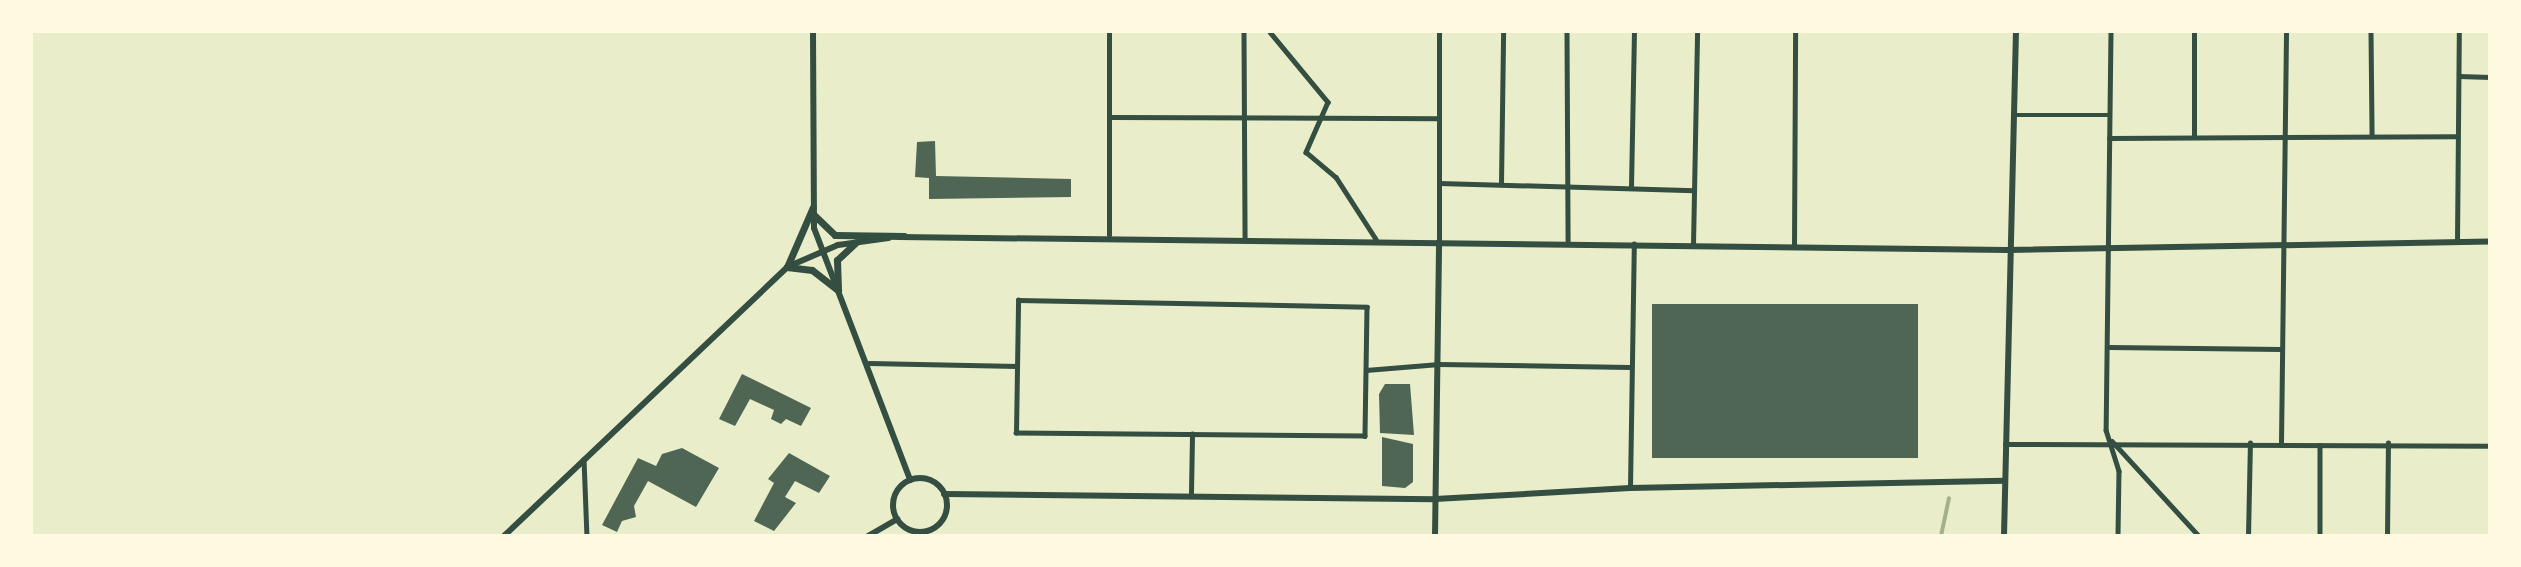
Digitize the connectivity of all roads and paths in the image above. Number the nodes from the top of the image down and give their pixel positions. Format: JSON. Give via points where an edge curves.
{"nodes":[{"id":1,"x":813,"y":32,"type":"edge"},
{"id":2,"x":1109,"y":32,"type":"edge"},
{"id":3,"x":1244,"y":32,"type":"edge"},
{"id":4,"x":1270,"y":32,"type":"edge"},
{"id":5,"x":1439,"y":32,"type":"edge"},
{"id":6,"x":1503,"y":32,"type":"edge"},
{"id":7,"x":1567,"y":32,"type":"edge"},
{"id":8,"x":1634,"y":32,"type":"edge"},
{"id":9,"x":1697,"y":32,"type":"edge"},
{"id":10,"x":1796,"y":32,"type":"edge"},
{"id":11,"x":2016,"y":32,"type":"edge"},
{"id":12,"x":2111,"y":32,"type":"edge"},
{"id":13,"x":2194,"y":32,"type":"edge"},
{"id":14,"x":2286,"y":32,"type":"edge"},
{"id":15,"x":2371,"y":32,"type":"edge"},
{"id":16,"x":2459,"y":32,"type":"edge"},
{"id":17,"x":2459,"y":76,"type":"junction"},
{"id":18,"x":2490,"y":77,"type":"edge"},
{"id":19,"x":2015,"y":115,"type":"junction"},
{"id":20,"x":2110,"y":115,"type":"junction"},
{"id":21,"x":1109,"y":117,"type":"junction"},
{"id":22,"x":1242,"y":118,"type":"junction"},
{"id":23,"x":1438,"y":118,"type":"junction"},
{"id":24,"x":1319,"y":120,"type":"junction"},
{"id":25,"x":2286,"y":136,"type":"junction"},
{"id":26,"x":2372,"y":136,"type":"junction"},
{"id":27,"x":2456,"y":136,"type":"junction"},
{"id":28,"x":2194,"y":137,"type":"junction"},
{"id":29,"x":2109,"y":138,"type":"junction"},
{"id":30,"x":1439,"y":183,"type":"junction"},
{"id":31,"x":1501,"y":184,"type":"junction"},
{"id":32,"x":1567,"y":185,"type":"junction"},
{"id":33,"x":1630,"y":187,"type":"junction"},
{"id":34,"x":1694,"y":190,"type":"junction"},
{"id":35,"x":813,"y":211,"type":"junction"},
{"id":36,"x":1109,"y":234,"type":"junction"},
{"id":37,"x":904,"y":236,"type":"junction"},
{"id":38,"x":1245,"y":237,"type":"junction"},
{"id":39,"x":1376,"y":239,"type":"junction"},
{"id":40,"x":856,"y":242,"type":"junction"},
{"id":41,"x":1438,"y":242,"type":"junction"},
{"id":42,"x":1569,"y":242,"type":"junction"},
{"id":43,"x":2284,"y":242,"type":"junction"},
{"id":44,"x":2490,"y":242,"type":"edge"},
{"id":45,"x":1634,"y":243,"type":"junction"},
{"id":46,"x":2457,"y":243,"type":"junction"},
{"id":47,"x":1693,"y":246,"type":"junction"},
{"id":48,"x":1794,"y":246,"type":"junction"},
{"id":49,"x":2110,"y":247,"type":"junction"},
{"id":50,"x":821,"y":250,"type":"junction"},
{"id":51,"x":2007,"y":250,"type":"junction"},
{"id":52,"x":787,"y":267,"type":"junction"},
{"id":53,"x":838,"y":290,"type":"junction"},
{"id":54,"x":2109,"y":348,"type":"junction"},
{"id":55,"x":2281,"y":349,"type":"junction"},
{"id":56,"x":869,"y":363,"type":"junction"},
{"id":57,"x":1438,"y":363,"type":"junction"},
{"id":58,"x":1017,"y":366,"type":"junction"},
{"id":59,"x":1629,"y":367,"type":"junction"},
{"id":60,"x":1366,"y":370,"type":"junction"},
{"id":61,"x":1192,"y":434,"type":"junction"},
{"id":62,"x":2111,"y":440,"type":"junction"},
{"id":63,"x":2250,"y":443,"type":"junction"},
{"id":64,"x":2281,"y":443,"type":"junction"},
{"id":65,"x":2388,"y":443,"type":"junction"},
{"id":66,"x":2005,"y":444,"type":"junction"},
{"id":67,"x":2320,"y":445,"type":"junction"},
{"id":68,"x":2490,"y":446,"type":"edge"},
{"id":69,"x":584,"y":458,"type":"junction"},
{"id":70,"x":910,"y":480,"type":"junction"},
{"id":71,"x":2004,"y":481,"type":"junction"},
{"id":72,"x":1630,"y":488,"type":"junction"},
{"id":73,"x":1191,"y":493,"type":"junction"},
{"id":74,"x":944,"y":494,"type":"junction"},
{"id":75,"x":1435,"y":499,"type":"junction"},
{"id":76,"x":897,"y":519,"type":"junction"},
{"id":77,"x":924,"y":533,"type":"edge"},
{"id":78,"x":504,"y":536,"type":"edge"},
{"id":79,"x":587,"y":536,"type":"edge"},
{"id":80,"x":868,"y":536,"type":"edge"},
{"id":81,"x":1435,"y":536,"type":"edge"},
{"id":82,"x":2004,"y":536,"type":"edge"},
{"id":83,"x":2118,"y":536,"type":"edge"},
{"id":84,"x":2199,"y":536,"type":"edge"},
{"id":85,"x":2248,"y":536,"type":"edge"},
{"id":86,"x":2320,"y":536,"type":"edge"},
{"id":87,"x":2387,"y":536,"type":"edge"}],
"edges":[{"from":1,"to":35,"type":"street"},
{"from":2,"to":21,"type":"street"},
{"from":3,"to":22,"type":"street"},
{"from":4,"to":24,"type":"street","via":[[1328,102]]},
{"from":5,"to":23,"type":"street"},
{"from":6,"to":31,"type":"street"},
{"from":7,"to":32,"type":"street"},
{"from":8,"to":33,"type":"street"},
{"from":9,"to":34,"type":"street"},
{"from":10,"to":48,"type":"street"},
{"from":11,"to":19,"type":"street"},
{"from":12,"to":20,"type":"street"},
{"from":13,"to":28,"type":"street"},
{"from":14,"to":25,"type":"street"},
{"from":15,"to":26,"type":"street"},
{"from":16,"to":17,"type":"street"},
{"from":17,"to":18,"type":"street"},
{"from":17,"to":27,"type":"street"},
{"from":19,"to":20,"type":"street"},
{"from":19,"to":51,"type":"street"},
{"from":20,"to":29,"type":"street"},
{"from":21,"to":22,"type":"street"},
{"from":21,"to":36,"type":"street"},
{"from":22,"to":24,"type":"street"},
{"from":22,"to":38,"type":"street"},
{"from":23,"to":24,"type":"street"},
{"from":23,"to":30,"type":"street"},
{"from":24,"to":39,"type":"street","via":[[1306,152],[1336,177]]},
{"from":25,"to":26,"type":"street"},
{"from":25,"to":28,"type":"street"},
{"from":25,"to":43,"type":"street"},
{"from":26,"to":27,"type":"street"},
{"from":27,"to":46,"type":"street"},
{"from":28,"to":29,"type":"street"},
{"from":29,"to":49,"type":"street"},
{"from":30,"to":31,"type":"street"},
{"from":30,"to":41,"type":"street"},
{"from":31,"to":32,"type":"street"},
{"from":32,"to":33,"type":"street"},
{"from":32,"to":42,"type":"street"},
{"from":33,"to":34,"type":"street"},
{"from":34,"to":47,"type":"street"},
{"from":35,"to":37,"type":"main road","via":[[835,235]]},
{"from":35,"to":50,"type":"street"},
{"from":35,"to":52,"type":"main road"},
{"from":36,"to":37,"type":"street"},
{"from":36,"to":38,"type":"street"},
{"from":37,"to":40,"type":"street"},
{"from":38,"to":39,"type":"street"},
{"from":39,"to":41,"type":"street"},
{"from":40,"to":50,"type":"street"},
{"from":40,"to":53,"type":"main road","via":[[837,260]]},
{"from":41,"to":42,"type":"street"},
{"from":41,"to":57,"type":"street"},
{"from":42,"to":45,"type":"street"},
{"from":43,"to":46,"type":"street"},
{"from":43,"to":49,"type":"street"},
{"from":43,"to":55,"type":"street"},
{"from":44,"to":46,"type":"street"},
{"from":45,"to":47,"type":"street"},
{"from":45,"to":59,"type":"street"},
{"from":47,"to":48,"type":"street"},
{"from":48,"to":51,"type":"street"},
{"from":49,"to":51,"type":"street"},
{"from":49,"to":54,"type":"street"},
{"from":50,"to":52,"type":"street"},
{"from":50,"to":53,"type":"street"},
{"from":51,"to":66,"type":"street"},
{"from":52,"to":53,"type":"main road","via":[[812,270]]},
{"from":52,"to":69,"type":"street"},
{"from":53,"to":56,"type":"street"},
{"from":54,"to":55,"type":"street"},
{"from":54,"to":62,"type":"street"},
{"from":55,"to":64,"type":"street"},
{"from":56,"to":58,"type":"street"},
{"from":56,"to":70,"type":"street"},
{"from":57,"to":59,"type":"street"},
{"from":57,"to":60,"type":"street"},
{"from":57,"to":75,"type":"street"},
{"from":58,"to":60,"type":"street","via":[[1018,300],[1367,307]]},
{"from":58,"to":61,"type":"street","via":[[1016,433]]},
{"from":59,"to":72,"type":"street"},
{"from":60,"to":61,"type":"street","via":[[1365,436]]},
{"from":61,"to":73,"type":"street"},
{"from":62,"to":63,"type":"street"},
{"from":62,"to":66,"type":"street"},
{"from":62,"to":83,"type":"street","via":[[2119,471]]},
{"from":62,"to":84,"type":"street"},
{"from":63,"to":64,"type":"street"},
{"from":63,"to":85,"type":"street"},
{"from":64,"to":67,"type":"street"},
{"from":65,"to":67,"type":"street"},
{"from":65,"to":68,"type":"street"},
{"from":65,"to":87,"type":"street"},
{"from":66,"to":71,"type":"street"},
{"from":67,"to":86,"type":"street"},
{"from":69,"to":78,"type":"street"},
{"from":69,"to":79,"type":"street"},
{"from":70,"to":74,"type":"street","via":[[926,479]]},
{"from":70,"to":76,"type":"street","via":[[894,497]]},
{"from":71,"to":72,"type":"street"},
{"from":71,"to":82,"type":"street"},
{"from":72,"to":75,"type":"street"},
{"from":73,"to":74,"type":"street"},
{"from":73,"to":75,"type":"street"},
{"from":74,"to":77,"type":"street","via":[[944,518]]},
{"from":75,"to":81,"type":"street"},
{"from":76,"to":77,"type":"street"},
{"from":76,"to":80,"type":"street"}]}
